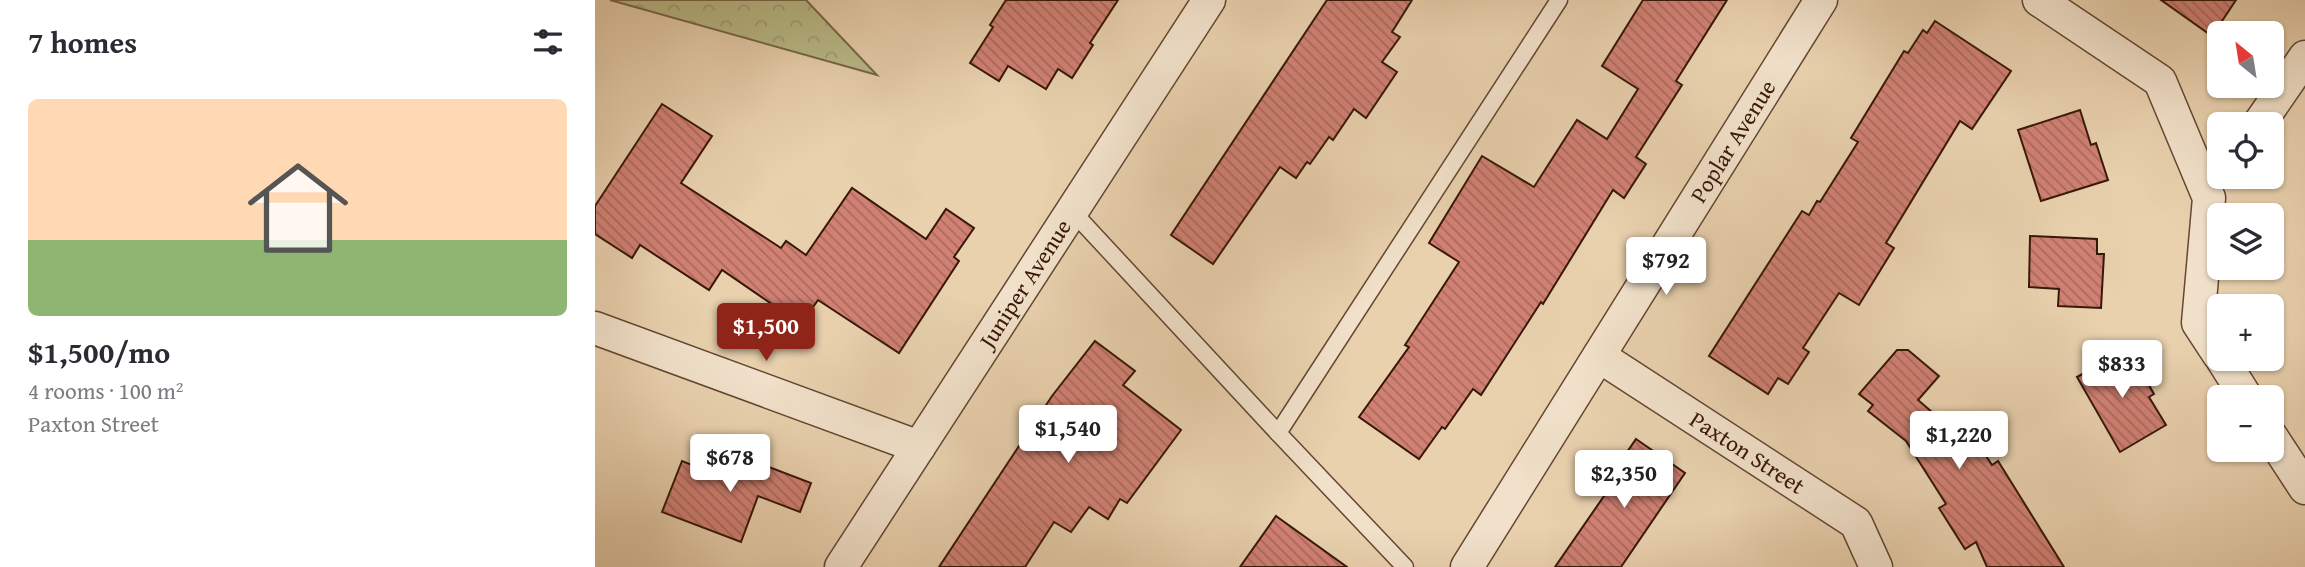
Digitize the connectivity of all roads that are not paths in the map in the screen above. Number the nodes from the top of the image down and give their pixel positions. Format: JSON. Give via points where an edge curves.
{"nodes":[{"id":1,"x":1209,"y":0,"type":"edge"},
{"id":2,"x":1559,"y":0,"type":"edge"},
{"id":3,"x":1821,"y":0,"type":"edge"},
{"id":4,"x":2039,"y":0,"type":"edge"},
{"id":5,"x":2305,"y":57,"type":"edge"},
{"id":6,"x":2267,"y":112,"type":"edge"},
{"id":7,"x":2207,"y":170,"type":"edge"},
{"id":8,"x":2216,"y":189,"type":"edge"},
{"id":9,"x":1072,"y":211,"type":"junction"},
{"id":10,"x":595,"y":328,"type":"edge"},
{"id":11,"x":2207,"y":337,"type":"edge"},
{"id":12,"x":1599,"y":356,"type":"junction"},
{"id":13,"x":1278,"y":433,"type":"junction"},
{"id":14,"x":919,"y":447,"type":"junction"},
{"id":15,"x":2284,"y":456,"type":"edge"},
{"id":16,"x":2305,"y":488,"type":"edge"},
{"id":17,"x":841,"y":567,"type":"edge"},
{"id":18,"x":1405,"y":567,"type":"edge"},
{"id":19,"x":1467,"y":567,"type":"edge"},
{"id":20,"x":1876,"y":567,"type":"edge"}],
"edges":[{"from":1,"to":9,"type":"street","name":"Juniper Avenue"},
{"from":2,"to":13,"type":"lane"},
{"from":3,"to":12,"type":"street","name":"Poplar Avenue"},
{"from":4,"to":7,"type":"street","via":[[2159,81]]},
{"from":5,"to":6,"type":"street"},
{"from":8,"to":11,"type":"street","via":[[2198,323]]},
{"from":9,"to":13,"type":"lane"},
{"from":9,"to":14,"type":"street","name":"Juniper Avenue"},
{"from":10,"to":14,"type":"street"},
{"from":12,"to":19,"type":"street","name":"Poplar Avenue"},
{"from":12,"to":20,"type":"street","name":"Paxton Street","via":[[1856,523]]},
{"from":13,"to":18,"type":"lane"},
{"from":14,"to":17,"type":"street","name":"Juniper Avenue"},
{"from":15,"to":16,"type":"street"}]}
